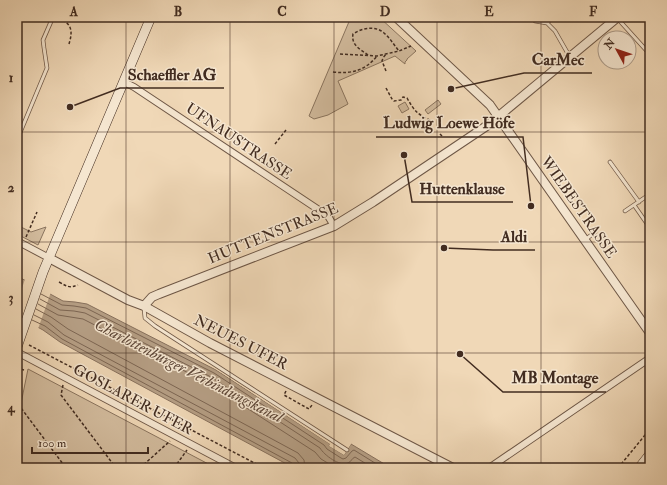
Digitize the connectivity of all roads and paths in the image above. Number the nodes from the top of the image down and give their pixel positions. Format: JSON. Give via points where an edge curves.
{"nodes":[{"id":1,"x":53,"y":17,"type":"edge"},
{"id":2,"x":56,"y":17,"type":"edge"},
{"id":3,"x":151,"y":17,"type":"edge"},
{"id":4,"x":396,"y":17,"type":"edge"},
{"id":5,"x":531,"y":17,"type":"edge"},
{"id":6,"x":553,"y":17,"type":"edge"},
{"id":7,"x":617,"y":17,"type":"edge"},
{"id":8,"x":547,"y":23,"type":"junction"},
{"id":9,"x":69,"y":44,"type":"dead end"},
{"id":10,"x":411,"y":46,"type":"dead end"},
{"id":11,"x":646,"y":50,"type":"dead end"},
{"id":12,"x":399,"y":51,"type":"junction"},
{"id":13,"x":340,"y":54,"type":"dead end"},
{"id":14,"x":386,"y":54,"type":"junction"},
{"id":15,"x":368,"y":55,"type":"junction"},
{"id":16,"x":377,"y":56,"type":"junction"},
{"id":17,"x":571,"y":57,"type":"junction"},
{"id":18,"x":386,"y":71,"type":"dead end"},
{"id":19,"x":333,"y":72,"type":"dead end"},
{"id":20,"x":124,"y":82,"type":"junction"},
{"id":21,"x":386,"y":88,"type":"dead end"},
{"id":22,"x":499,"y":117,"type":"junction"},
{"id":23,"x":432,"y":122,"type":"dead end"},
{"id":24,"x":286,"y":130,"type":"dead end"},
{"id":25,"x":17,"y":140,"type":"edge"},
{"id":26,"x":275,"y":144,"type":"dead end"},
{"id":27,"x":610,"y":162,"type":"dead end"},
{"id":28,"x":650,"y":194,"type":"edge"},
{"id":29,"x":639,"y":202,"type":"junction"},
{"id":30,"x":634,"y":205,"type":"junction"},
{"id":31,"x":625,"y":211,"type":"dead end"},
{"id":32,"x":37,"y":212,"type":"dead end"},
{"id":33,"x":334,"y":226,"type":"junction"},
{"id":34,"x":650,"y":228,"type":"edge"},
{"id":35,"x":595,"y":232,"type":"dead end"},
{"id":36,"x":585,"y":240,"type":"junction"},
{"id":37,"x":17,"y":241,"type":"edge"},
{"id":38,"x":23,"y":244,"type":"junction"},
{"id":39,"x":49,"y":258,"type":"junction"},
{"id":40,"x":59,"y":282,"type":"dead end"},
{"id":41,"x":78,"y":285,"type":"dead end"},
{"id":42,"x":144,"y":306,"type":"junction"},
{"id":43,"x":650,"y":333,"type":"edge"},
{"id":44,"x":29,"y":345,"type":"dead end"},
{"id":45,"x":17,"y":347,"type":"edge"},
{"id":46,"x":17,"y":352,"type":"edge"},
{"id":47,"x":650,"y":358,"type":"edge"},
{"id":48,"x":17,"y":368,"type":"edge"},
{"id":49,"x":24,"y":370,"type":"dead end"},
{"id":50,"x":63,"y":385,"type":"dead end"},
{"id":51,"x":286,"y":391,"type":"dead end"},
{"id":52,"x":312,"y":405,"type":"dead end"},
{"id":53,"x":17,"y":406,"type":"edge"},
{"id":54,"x":650,"y":429,"type":"edge"},
{"id":55,"x":170,"y":441,"type":"dead end"},
{"id":56,"x":187,"y":450,"type":"dead end"},
{"id":57,"x":347,"y":450,"type":"dead end"},
{"id":58,"x":650,"y":454,"type":"edge"},
{"id":59,"x":616,"y":467,"type":"edge"},
{"id":60,"x":66,"y":468,"type":"edge"},
{"id":61,"x":116,"y":468,"type":"edge"},
{"id":62,"x":140,"y":468,"type":"edge"},
{"id":63,"x":174,"y":468,"type":"edge"},
{"id":64,"x":236,"y":468,"type":"edge"},
{"id":65,"x":264,"y":468,"type":"edge"},
{"id":66,"x":453,"y":468,"type":"edge"},
{"id":67,"x":489,"y":468,"type":"edge"},
{"id":68,"x":639,"y":468,"type":"edge"}],
"edges":[{"from":1,"to":25,"type":"lane","via":[[43,40],[47,68]]},
{"from":2,"to":9,"type":"path","via":[[70,25]]},
{"from":3,"to":20,"type":"main road"},
{"from":4,"to":22,"type":"street","name":"WIEBESTRASSE","via":[[490,105]]},
{"from":5,"to":8,"type":"lane","via":[[535,21]]},
{"from":6,"to":8,"type":"lane"},
{"from":7,"to":11,"type":"lane"},
{"from":7,"to":17,"type":"street","name":"HUTTENSTRASSE"},
{"from":8,"to":17,"type":"lane"},
{"from":10,"to":12,"type":"path"},
{"from":12,"to":14,"type":"path"},
{"from":12,"to":15,"type":"path","via":[[384,33],[371,28],[353,34],[353,42]]},
{"from":13,"to":15,"type":"path"},
{"from":14,"to":16,"type":"path"},
{"from":14,"to":18,"type":"path","via":[[382,61]]},
{"from":15,"to":16,"type":"path"},
{"from":16,"to":19,"type":"path","via":[[357,71]]},
{"from":17,"to":22,"type":"street","name":"HUTTENSTRASSE"},
{"from":20,"to":33,"type":"street","name":"UFNAUSTRASSE","via":[[328,216]]},
{"from":20,"to":39,"type":"main road"},
{"from":21,"to":23,"type":"path","via":[[394,101],[406,97],[420,116]]},
{"from":22,"to":33,"type":"street","name":"HUTTENSTRASSE"},
{"from":22,"to":36,"type":"street","name":"WIEBESTRASSE"},
{"from":24,"to":26,"type":"path"},
{"from":27,"to":29,"type":"lane"},
{"from":28,"to":29,"type":"lane"},
{"from":29,"to":30,"type":"lane"},
{"from":30,"to":31,"type":"lane"},
{"from":30,"to":34,"type":"lane"},
{"from":32,"to":38,"type":"path"},
{"from":33,"to":42,"type":"street","name":"HUTTENSTRASSE","via":[[158,294]]},
{"from":35,"to":36,"type":"lane"},
{"from":36,"to":43,"type":"street","name":"WIEBESTRASSE"},
{"from":37,"to":38,"type":"street","name":"NEUES UFER"},
{"from":38,"to":39,"type":"street","name":"NEUES UFER"},
{"from":39,"to":42,"type":"street","name":"NEUES UFER"},
{"from":39,"to":45,"type":"main road"},
{"from":40,"to":41,"type":"path","via":[[68,287]]},
{"from":42,"to":57,"type":"lane","via":[[145,318],[155,326]]},
{"from":42,"to":66,"type":"street","name":"NEUES UFER","via":[[210,343]]},
{"from":44,"to":65,"type":"path"},
{"from":46,"to":64,"type":"street","name":"GOSLARER UFER"},
{"from":47,"to":67,"type":"street"},
{"from":48,"to":49,"type":"path"},
{"from":50,"to":61,"type":"path","via":[[61,395]]},
{"from":51,"to":52,"type":"path","via":[[284,395],[309,409]]},
{"from":53,"to":60,"type":"path"},
{"from":54,"to":59,"type":"path"},
{"from":55,"to":62,"type":"path"},
{"from":56,"to":63,"type":"path"},
{"from":58,"to":68,"type":"main road"}]}
